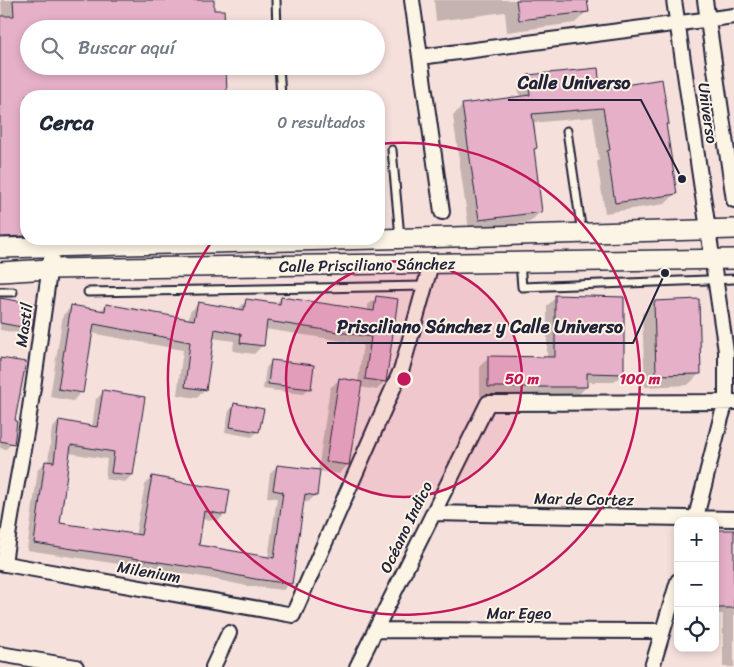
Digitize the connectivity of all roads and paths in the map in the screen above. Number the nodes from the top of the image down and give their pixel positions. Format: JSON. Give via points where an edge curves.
{"nodes":[{"id":1,"x":276,"y":0,"type":"edge"},
{"id":2,"x":412,"y":0,"type":"edge"},
{"id":3,"x":674,"y":0,"type":"edge"},
{"id":4,"x":705,"y":0,"type":"edge"},
{"id":5,"x":734,"y":16,"type":"edge"},
{"id":6,"x":707,"y":19,"type":"junction"},
{"id":7,"x":277,"y":20,"type":"edge"},
{"id":8,"x":677,"y":24,"type":"junction"},
{"id":9,"x":420,"y":58,"type":"junction"},
{"id":10,"x":280,"y":75,"type":"edge"},
{"id":11,"x":281,"y":90,"type":"edge"},
{"id":12,"x":567,"y":131,"type":"dead end"},
{"id":13,"x":392,"y":150,"type":"dead end"},
{"id":14,"x":734,"y":200,"type":"edge"},
{"id":15,"x":442,"y":212,"type":"dead end"},
{"id":16,"x":734,"y":229,"type":"edge"},
{"id":17,"x":707,"y":231,"type":"junction"},
{"id":18,"x":582,"y":233,"type":"junction"},
{"id":19,"x":400,"y":238,"type":"junction"},
{"id":20,"x":385,"y":239,"type":"edge"},
{"id":21,"x":92,"y":245,"type":"edge"},
{"id":22,"x":53,"y":246,"type":"junction"},
{"id":23,"x":0,"y":248,"type":"edge"},
{"id":24,"x":734,"y":259,"type":"edge"},
{"id":25,"x":713,"y":260,"type":"junction"},
{"id":26,"x":520,"y":263,"type":"junction"},
{"id":27,"x":431,"y":264,"type":"junction"},
{"id":28,"x":49,"y":269,"type":"junction"},
{"id":29,"x":0,"y":272,"type":"edge"},
{"id":30,"x":716,"y":279,"type":"junction"},
{"id":31,"x":734,"y":279,"type":"edge"},
{"id":32,"x":425,"y":286,"type":"junction"},
{"id":33,"x":0,"y":292,"type":"edge"},
{"id":34,"x":13,"y":292,"type":"dead end"},
{"id":35,"x":88,"y":292,"type":"dead end"},
{"id":36,"x":730,"y":402,"type":"edge"},
{"id":37,"x":433,"y":513,"type":"junction"},
{"id":38,"x":697,"y":517,"type":"edge"},
{"id":39,"x":674,"y":519,"type":"edge"},
{"id":40,"x":719,"y":519,"type":"edge"},
{"id":41,"x":734,"y":519,"type":"edge"},
{"id":42,"x":2,"y":564,"type":"edge"},
{"id":43,"x":674,"y":595,"type":"edge"},
{"id":44,"x":375,"y":630,"type":"junction"},
{"id":45,"x":663,"y":632,"type":"junction"},
{"id":46,"x":229,"y":633,"type":"dead end"},
{"id":47,"x":0,"y":654,"type":"edge"},
{"id":48,"x":76,"y":667,"type":"edge"},
{"id":49,"x":213,"y":667,"type":"edge"},
{"id":50,"x":357,"y":667,"type":"edge"},
{"id":51,"x":652,"y":667,"type":"edge"}],
"edges":[{"from":1,"to":7,"type":"lane"},
{"from":2,"to":9,"type":"street"},
{"from":3,"to":8,"type":"street","name":"Universo"},
{"from":4,"to":6,"type":"street","name":"Universo"},
{"from":5,"to":6,"type":"street"},
{"from":6,"to":8,"type":"street"},
{"from":6,"to":14,"type":"street","name":"Universo"},
{"from":8,"to":9,"type":"street"},
{"from":8,"to":17,"type":"street","name":"Universo"},
{"from":9,"to":15,"type":"street"},
{"from":10,"to":11,"type":"lane"},
{"from":12,"to":18,"type":"lane"},
{"from":13,"to":19,"type":"lane"},
{"from":16,"to":17,"type":"main road","name":"Calle Prisciliano Sánchez"},
{"from":17,"to":18,"type":"main road","name":"Calle Prisciliano Sánchez"},
{"from":17,"to":25,"type":"street","name":"Universo"},
{"from":18,"to":19,"type":"main road","name":"Calle Prisciliano Sánchez"},
{"from":19,"to":20,"type":"main road","name":"Calle Prisciliano Sánchez"},
{"from":21,"to":22,"type":"main road","name":"Calle Prisciliano Sánchez"},
{"from":22,"to":23,"type":"main road","name":"Calle Prisciliano Sánchez"},
{"from":22,"to":28,"type":"street","name":"Mastil"},
{"from":24,"to":25,"type":"main road","name":"Calle Prisciliano Sánchez"},
{"from":25,"to":26,"type":"main road","name":"Calle Prisciliano Sánchez"},
{"from":25,"to":30,"type":"street","name":"Universo"},
{"from":26,"to":27,"type":"main road","name":"Calle Prisciliano Sánchez"},
{"from":26,"to":30,"type":"lane","via":[[522,287]]},
{"from":27,"to":28,"type":"main road","name":"Calle Prisciliano Sánchez"},
{"from":27,"to":32,"type":"street"},
{"from":28,"to":29,"type":"main road","name":"Calle Prisciliano Sánchez"},
{"from":28,"to":42,"type":"street","name":"Mastil","via":[[39,351]]},
{"from":30,"to":31,"type":"lane"},
{"from":30,"to":36,"type":"street","name":"Universo"},
{"from":32,"to":35,"type":"lane"},
{"from":32,"to":42,"type":"street","name":"Milenium","via":[[402,368],[293,615]]},
{"from":33,"to":34,"type":"lane"},
{"from":36,"to":37,"type":"street","name":"Océano Indico","via":[[488,403]]},
{"from":36,"to":38,"type":"street","name":"Universo","via":[[721,418]]},
{"from":37,"to":39,"type":"street","name":"Mar de Cortez"},
{"from":37,"to":44,"type":"street","name":"Océano Indico"},
{"from":40,"to":41,"type":"street","name":"Mar de Cortez"},
{"from":43,"to":45,"type":"street"},
{"from":44,"to":45,"type":"street","name":"Mar Egeo"},
{"from":44,"to":50,"type":"street","name":"Océano Indico"},
{"from":45,"to":51,"type":"street"},
{"from":46,"to":49,"type":"street"},
{"from":47,"to":48,"type":"street"}]}
